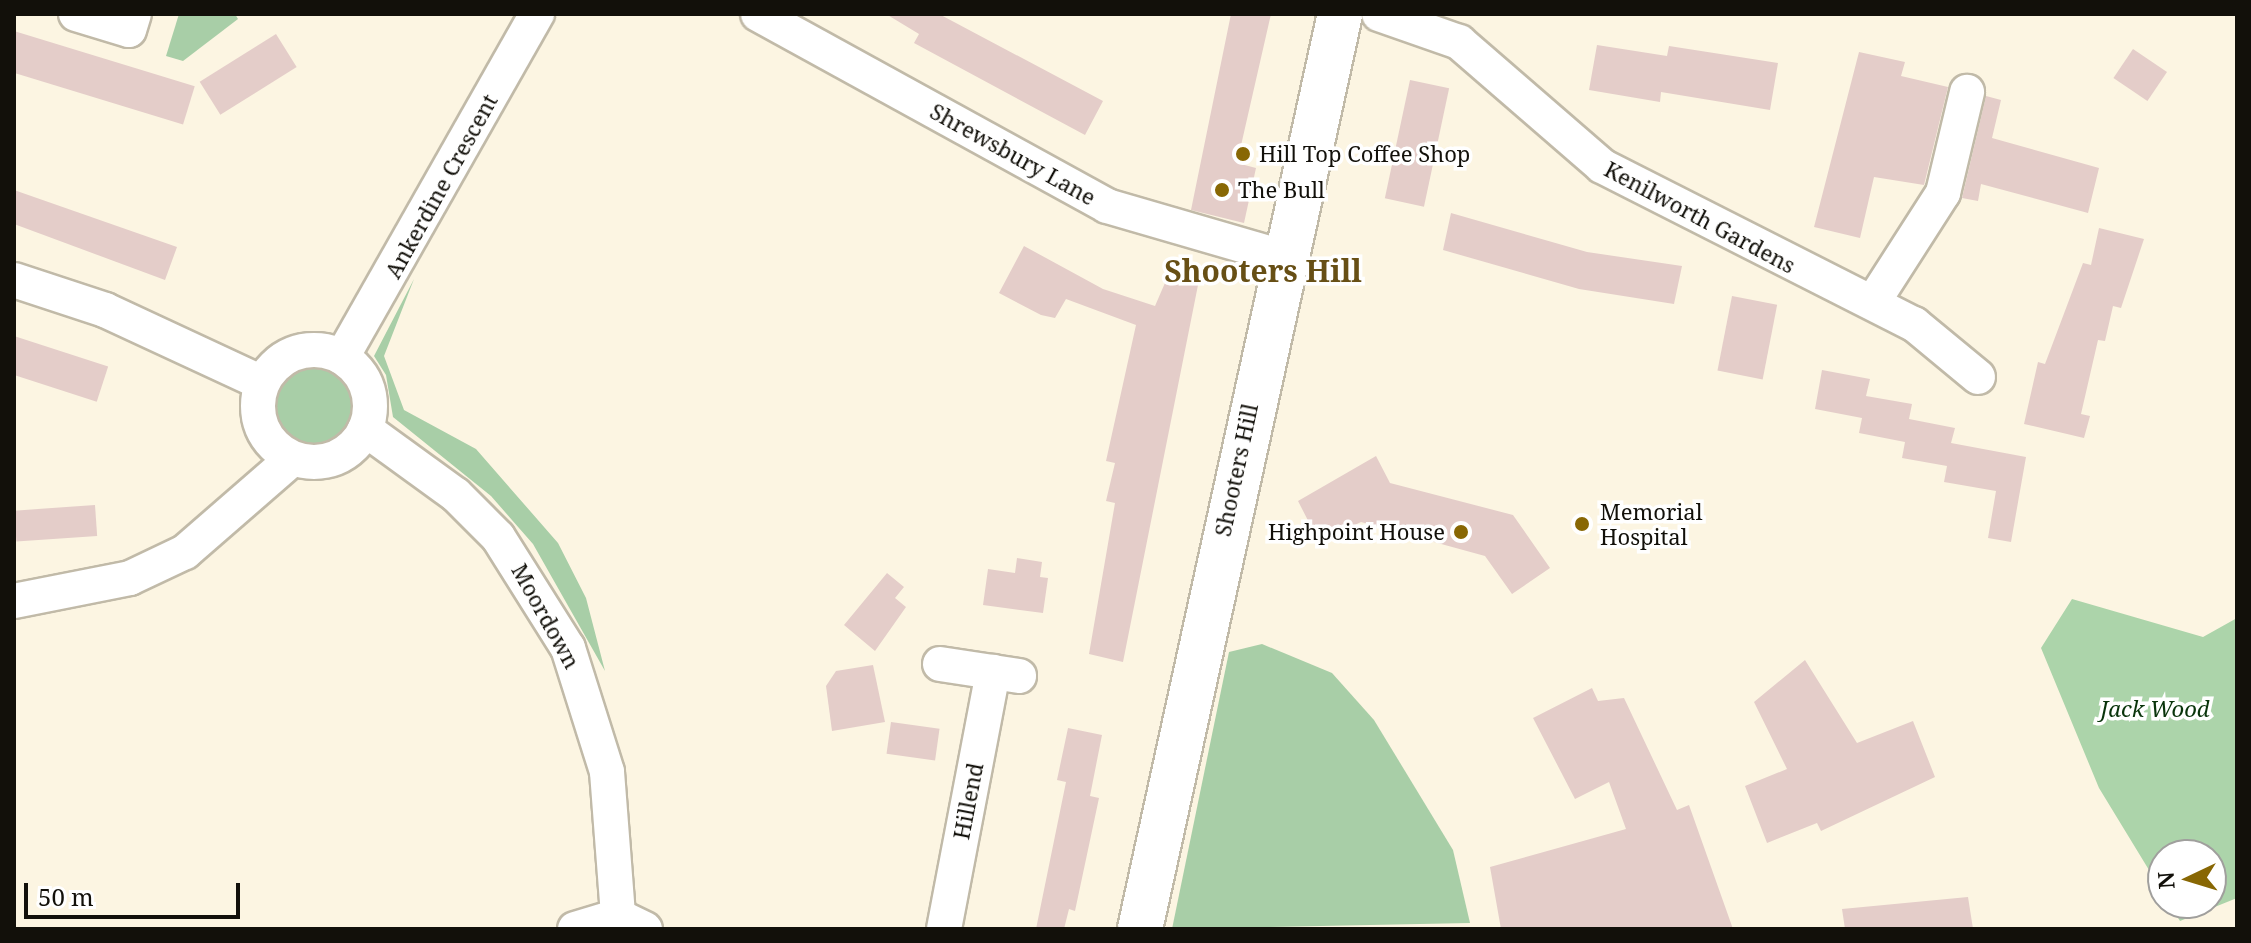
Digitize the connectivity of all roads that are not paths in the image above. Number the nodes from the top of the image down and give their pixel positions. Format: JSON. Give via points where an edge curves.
{"nodes":[{"id":1,"x":76,"y":14,"type":"edge"},
{"id":2,"x":134,"y":14,"type":"edge"},
{"id":3,"x":537,"y":14,"type":"edge"},
{"id":4,"x":758,"y":14,"type":"edge"},
{"id":5,"x":1340,"y":14,"type":"edge"},
{"id":6,"x":1379,"y":14,"type":"edge"},
{"id":7,"x":1967,"y":92,"type":"dead end"},
{"id":8,"x":1282,"y":257,"type":"junction"},
{"id":9,"x":14,"y":280,"type":"edge"},
{"id":10,"x":1873,"y":302,"type":"junction"},
{"id":11,"x":342,"y":357,"type":"junction"},
{"id":12,"x":1978,"y":377,"type":"dead end"},
{"id":13,"x":262,"y":383,"type":"junction"},
{"id":14,"x":365,"y":429,"type":"junction"},
{"id":15,"x":292,"y":459,"type":"junction"},
{"id":16,"x":14,"y":601,"type":"edge"},
{"id":17,"x":940,"y":664,"type":"dead end"},
{"id":18,"x":631,"y":922,"type":"edge"},
{"id":19,"x":575,"y":929,"type":"edge"},
{"id":20,"x":944,"y":929,"type":"edge"},
{"id":21,"x":1140,"y":929,"type":"edge"}],
"edges":[{"from":1,"to":2,"type":"street","via":[[129,30]]},
{"from":3,"to":11,"type":"street","name":"Ankerdine Crescent"},
{"from":4,"to":8,"type":"street","name":"Shrewsbury Lane","via":[[1107,206]]},
{"from":5,"to":8,"type":"main road","name":"Shooters Hill"},
{"from":6,"to":10,"type":"street","name":"Kenilworth Gardens","via":[[1459,42],[1602,166]]},
{"from":7,"to":10,"type":"street","via":[[1943,193]]},
{"from":8,"to":21,"type":"main road","name":"Shooters Hill"},
{"from":9,"to":13,"type":"street","via":[[105,310]]},
{"from":10,"to":12,"type":"street","name":"Kenilworth Gardens","via":[[1914,324]]},
{"from":11,"to":13,"type":"street","via":[[297,352]]},
{"from":11,"to":14,"type":"street","via":[[364,381]]},
{"from":13,"to":15,"type":"street","via":[[258,400],[265,435]]},
{"from":14,"to":15,"type":"street","via":[[334,458]]},
{"from":14,"to":18,"type":"street","name":"Moordown","via":[[444,486],[498,537],[568,648],[607,772]]},
{"from":15,"to":16,"type":"street","via":[[185,552],[130,578]]},
{"from":17,"to":20,"type":"street","name":"Hillend","via":[[1006,674]]},
{"from":18,"to":19,"type":"street","name":"Moordown"}]}
